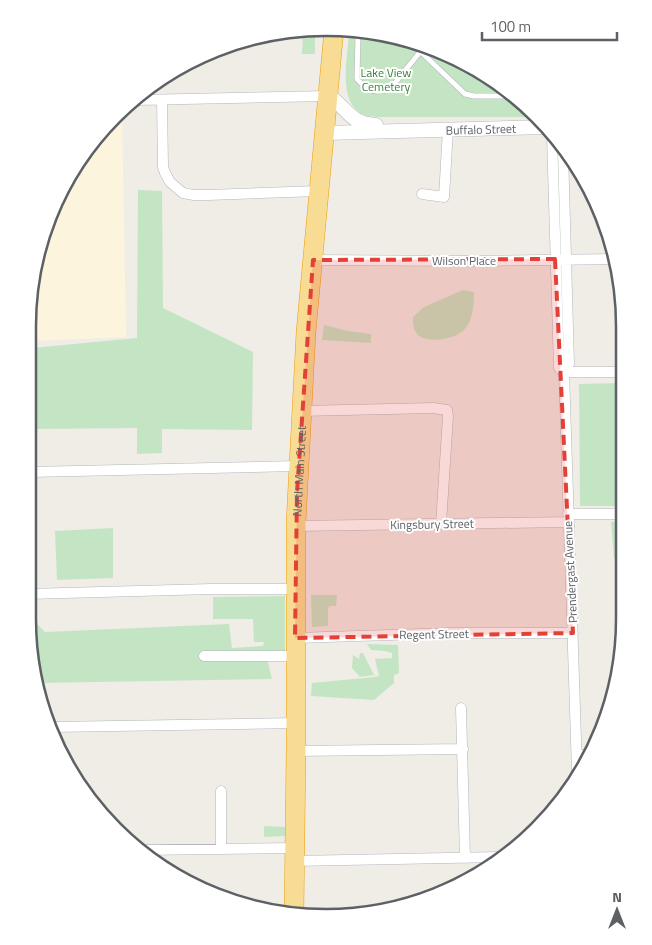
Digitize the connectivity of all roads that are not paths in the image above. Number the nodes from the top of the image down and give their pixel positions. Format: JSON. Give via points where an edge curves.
{"nodes":[{"id":1,"x":333,"y":36,"type":"edge"},
{"id":2,"x":358,"y":38,"type":"edge"},
{"id":3,"x":420,"y":52,"type":"edge"},
{"id":4,"x":429,"y":55,"type":"edge"},
{"id":5,"x":328,"y":96,"type":"junction"},
{"id":6,"x":502,"y":96,"type":"edge"},
{"id":7,"x":145,"y":100,"type":"edge"},
{"id":8,"x":162,"y":100,"type":"junction"},
{"id":9,"x":537,"y":127,"type":"edge"},
{"id":10,"x":448,"y":129,"type":"junction"},
{"id":11,"x":415,"y":130,"type":"junction"},
{"id":12,"x":325,"y":133,"type":"junction"},
{"id":13,"x":552,"y":145,"type":"edge"},
{"id":14,"x":563,"y":160,"type":"edge"},
{"id":15,"x":319,"y":191,"type":"junction"},
{"id":16,"x":422,"y":194,"type":"dead end"},
{"id":17,"x":608,"y":258,"type":"edge"},
{"id":18,"x":556,"y":259,"type":"junction"},
{"id":19,"x":566,"y":259,"type":"junction"},
{"id":20,"x":312,"y":260,"type":"junction"},
{"id":21,"x":564,"y":372,"type":"junction"},
{"id":22,"x":616,"y":372,"type":"edge"},
{"id":23,"x":302,"y":411,"type":"junction"},
{"id":24,"x":298,"y":466,"type":"junction"},
{"id":25,"x":36,"y":472,"type":"edge"},
{"id":26,"x":616,"y":515,"type":"edge"},
{"id":27,"x":568,"y":518,"type":"junction"},
{"id":28,"x":441,"y":524,"type":"junction"},
{"id":29,"x":295,"y":526,"type":"junction"},
{"id":30,"x":295,"y":590,"type":"junction"},
{"id":31,"x":36,"y":594,"type":"edge"},
{"id":32,"x":573,"y":633,"type":"junction"},
{"id":33,"x":295,"y":647,"type":"junction"},
{"id":34,"x":204,"y":656,"type":"dead end"},
{"id":35,"x":461,"y":708,"type":"dead end"},
{"id":36,"x":296,"y":723,"type":"junction"},
{"id":37,"x":57,"y":727,"type":"edge"},
{"id":38,"x":463,"y":749,"type":"junction"},
{"id":39,"x":296,"y":751,"type":"junction"},
{"id":40,"x":582,"y":755,"type":"edge"},
{"id":41,"x":221,"y":791,"type":"dead end"},
{"id":42,"x":221,"y":849,"type":"junction"},
{"id":43,"x":151,"y":850,"type":"edge"},
{"id":44,"x":294,"y":854,"type":"junction"},
{"id":45,"x":491,"y":857,"type":"edge"},
{"id":46,"x":465,"y":858,"type":"junction"},
{"id":47,"x":294,"y":907,"type":"edge"}],
"edges":[{"from":1,"to":5,"type":"highway","name":"North Main Street"},
{"from":2,"to":3,"type":"lane","via":[[358,79],[371,91],[384,92],[391,88]]},
{"from":4,"to":6,"type":"lane","via":[[465,94]]},
{"from":5,"to":8,"type":"street"},
{"from":5,"to":11,"type":"street","name":"Buffalo Street","via":[[357,122],[405,126]]},
{"from":5,"to":12,"type":"highway","name":"North Main Street"},
{"from":7,"to":8,"type":"street"},
{"from":8,"to":15,"type":"street","via":[[163,167],[170,181],[183,193],[194,196]]},
{"from":9,"to":10,"type":"street","name":"Buffalo Street"},
{"from":10,"to":11,"type":"street","name":"Buffalo Street"},
{"from":10,"to":16,"type":"street","via":[[444,197]]},
{"from":11,"to":12,"type":"street","name":"Buffalo Street"},
{"from":12,"to":15,"type":"highway","name":"North Main Street"},
{"from":13,"to":18,"type":"street"},
{"from":14,"to":19,"type":"street"},
{"from":15,"to":20,"type":"highway","name":"North Main Street"},
{"from":17,"to":19,"type":"street","name":"Wilson Place"},
{"from":18,"to":19,"type":"street","name":"Wilson Place"},
{"from":18,"to":20,"type":"street","name":"Wilson Place"},
{"from":18,"to":21,"type":"street","via":[[559,368]]},
{"from":19,"to":21,"type":"street","via":[[569,364]]},
{"from":20,"to":23,"type":"highway","name":"North Main Street"},
{"from":21,"to":22,"type":"street"},
{"from":21,"to":27,"type":"street","name":"Prendergast Avenue"},
{"from":23,"to":24,"type":"highway","name":"North Main Street"},
{"from":23,"to":28,"type":"street","via":[[447,410]]},
{"from":24,"to":25,"type":"street"},
{"from":24,"to":29,"type":"highway","name":"North Main Street"},
{"from":26,"to":27,"type":"street","name":"Kingsbury Street"},
{"from":27,"to":28,"type":"street","name":"Kingsbury Street"},
{"from":27,"to":32,"type":"street","name":"Prendergast Avenue"},
{"from":28,"to":29,"type":"street","name":"Kingsbury Street"},
{"from":29,"to":30,"type":"highway","name":"North Main Street"},
{"from":30,"to":31,"type":"street"},
{"from":30,"to":33,"type":"highway","name":"North Main Street"},
{"from":32,"to":33,"type":"street","name":"Regent Street","via":[[452,634]]},
{"from":32,"to":40,"type":"street","name":"Prendergast Avenue"},
{"from":33,"to":34,"type":"street","name":"Regent Street"},
{"from":33,"to":36,"type":"highway","name":"North Main Street"},
{"from":35,"to":38,"type":"street"},
{"from":36,"to":37,"type":"street"},
{"from":36,"to":39,"type":"highway","name":"North Main Street"},
{"from":38,"to":39,"type":"street"},
{"from":38,"to":46,"type":"street"},
{"from":39,"to":44,"type":"highway","name":"North Main Street"},
{"from":41,"to":42,"type":"street"},
{"from":42,"to":43,"type":"street"},
{"from":42,"to":44,"type":"street"},
{"from":44,"to":46,"type":"street"},
{"from":44,"to":47,"type":"highway","name":"North Main Street"},
{"from":45,"to":46,"type":"street"}]}
